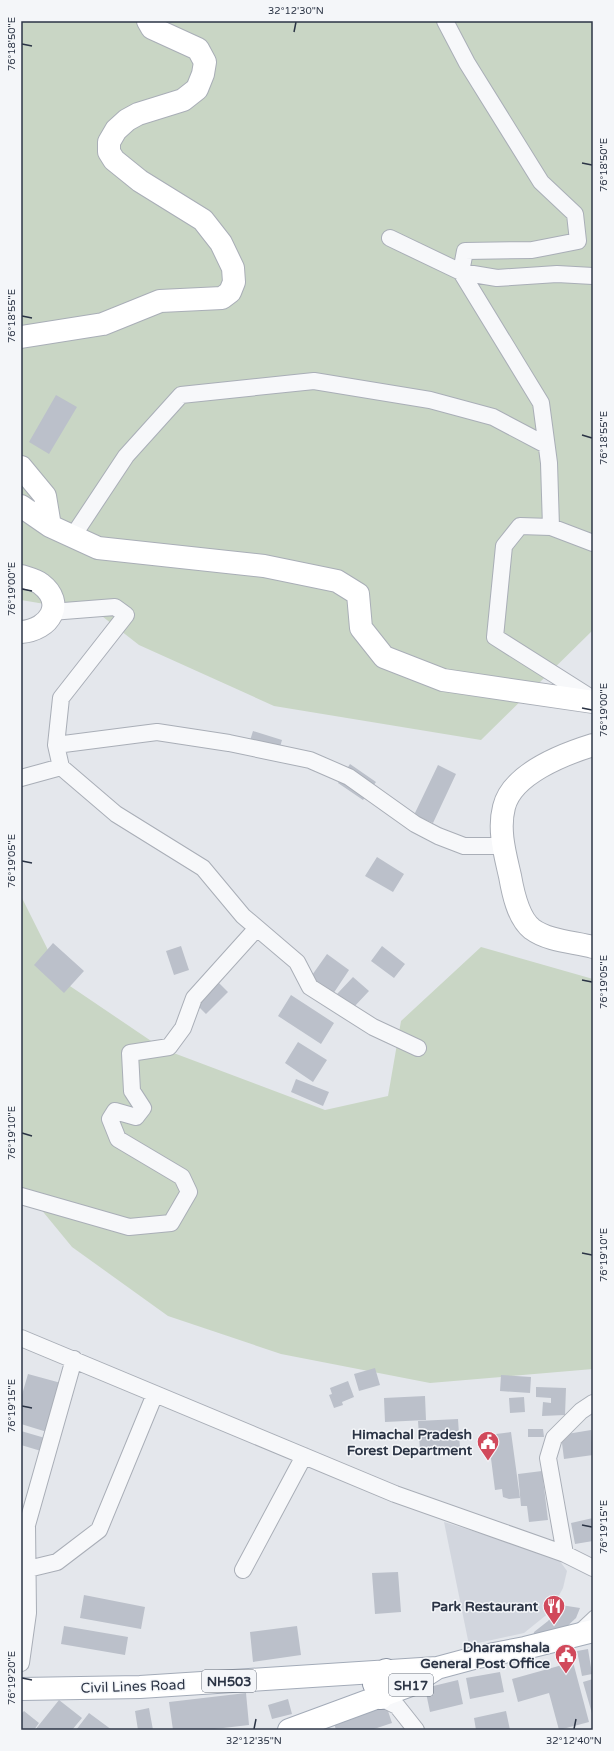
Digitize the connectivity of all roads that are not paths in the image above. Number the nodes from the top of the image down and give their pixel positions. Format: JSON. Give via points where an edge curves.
{"nodes":[{"id":1,"x":148,"y":21,"type":"edge"},
{"id":2,"x":445,"y":21,"type":"edge"},
{"id":3,"x":390,"y":238,"type":"dead end"},
{"id":4,"x":461,"y":272,"type":"junction"},
{"id":5,"x":593,"y":276,"type":"edge"},
{"id":6,"x":21,"y":337,"type":"edge"},
{"id":7,"x":546,"y":445,"type":"junction"},
{"id":8,"x":21,"y":467,"type":"edge"},
{"id":9,"x":21,"y":506,"type":"edge"},
{"id":10,"x":50,"y":526,"type":"junction"},
{"id":11,"x":551,"y":527,"type":"junction"},
{"id":12,"x":73,"y":536,"type":"junction"},
{"id":13,"x":593,"y":543,"type":"edge"},
{"id":14,"x":21,"y":576,"type":"edge"},
{"id":15,"x":52,"y":612,"type":"junction"},
{"id":16,"x":21,"y":632,"type":"edge"},
{"id":17,"x":593,"y":701,"type":"edge"},
{"id":18,"x":56,"y":744,"type":"junction"},
{"id":19,"x":593,"y":745,"type":"edge"},
{"id":20,"x":61,"y":767,"type":"junction"},
{"id":21,"x":21,"y":778,"type":"edge"},
{"id":22,"x":503,"y":846,"type":"junction"},
{"id":23,"x":258,"y":928,"type":"junction"},
{"id":24,"x":593,"y":947,"type":"edge"},
{"id":25,"x":418,"y":1048,"type":"dead end"},
{"id":26,"x":21,"y":1196,"type":"edge"},
{"id":27,"x":21,"y":1338,"type":"edge"},
{"id":28,"x":74,"y":1359,"type":"junction"},
{"id":29,"x":155,"y":1394,"type":"junction"},
{"id":30,"x":593,"y":1403,"type":"edge"},
{"id":31,"x":304,"y":1456,"type":"junction"},
{"id":32,"x":565,"y":1554,"type":"junction"},
{"id":33,"x":593,"y":1568,"type":"edge"},
{"id":34,"x":28,"y":1569,"type":"junction"},
{"id":35,"x":243,"y":1570,"type":"dead end"},
{"id":36,"x":593,"y":1615,"type":"edge"},
{"id":37,"x":593,"y":1631,"type":"edge"},
{"id":38,"x":571,"y":1635,"type":"junction"},
{"id":39,"x":21,"y":1663,"type":"edge"},
{"id":40,"x":437,"y":1668,"type":"junction"},
{"id":41,"x":386,"y":1670,"type":"junction"},
{"id":42,"x":21,"y":1688,"type":"edge"},
{"id":43,"x":381,"y":1698,"type":"junction"},
{"id":44,"x":288,"y":1730,"type":"edge"},
{"id":45,"x":416,"y":1730,"type":"edge"}],
"edges":[{"from":1,"to":6,"type":"main road","via":[[152,28],[198,49],[205,62],[203,74],[196,89],[183,100],[127,120],[116,130],[109,142],[109,152],[114,160],[140,181],[203,220],[220,243],[232,268],[234,282],[230,292],[222,298],[160,300],[103,324]]},
{"from":2,"to":4,"type":"street","via":[[467,63],[541,182],[575,214],[578,241],[532,250],[465,251]]},
{"from":3,"to":4,"type":"street"},
{"from":4,"to":5,"type":"street","via":[[498,278],[557,274]]},
{"from":4,"to":7,"type":"street","via":[[541,403]]},
{"from":7,"to":11,"type":"street"},
{"from":7,"to":12,"type":"street","via":[[494,417],[430,400],[314,382],[181,395],[126,456]]},
{"from":8,"to":10,"type":"main road","via":[[45,496]]},
{"from":9,"to":10,"type":"main road"},
{"from":10,"to":12,"type":"main road"},
{"from":11,"to":13,"type":"street"},
{"from":11,"to":17,"type":"street","via":[[520,526],[504,546],[495,637]]},
{"from":12,"to":17,"type":"main road","via":[[98,548],[264,566],[337,581],[358,594],[362,628],[384,657],[442,680]]},
{"from":14,"to":15,"type":"main road","via":[[46,588]]},
{"from":15,"to":16,"type":"main road","via":[[45,624],[32,631]]},
{"from":15,"to":18,"type":"street","via":[[115,607],[126,615],[61,698]]},
{"from":18,"to":20,"type":"street"},
{"from":18,"to":22,"type":"street","via":[[157,732],[229,743],[310,760],[349,777],[415,824],[438,836],[464,846]]},
{"from":19,"to":22,"type":"main road","via":[[566,754],[544,766],[512,790],[502,814]]},
{"from":20,"to":21,"type":"street"},
{"from":20,"to":23,"type":"street","via":[[116,814],[202,868],[243,916]]},
{"from":22,"to":24,"type":"main road","via":[[516,898],[526,924],[546,935]]},
{"from":23,"to":25,"type":"street","via":[[297,962],[310,987],[373,1027]]},
{"from":23,"to":26,"type":"street","via":[[194,998],[183,1028],[169,1047],[130,1053],[132,1091],[143,1108],[136,1117],[115,1111],[110,1119],[118,1139],[182,1177],[189,1192],[171,1223],[129,1227]]},
{"from":27,"to":28,"type":"street"},
{"from":28,"to":29,"type":"street"},
{"from":28,"to":34,"type":"street","via":[[27,1525]]},
{"from":29,"to":31,"type":"street"},
{"from":29,"to":34,"type":"street","via":[[99,1530],[57,1562]]},
{"from":30,"to":32,"type":"street","via":[[581,1411],[554,1438],[548,1458]]},
{"from":31,"to":32,"type":"street","via":[[394,1494]]},
{"from":31,"to":35,"type":"street"},
{"from":32,"to":33,"type":"street"},
{"from":34,"to":39,"type":"street","via":[[28,1613]]},
{"from":36,"to":38,"type":"lane"},
{"from":37,"to":38,"type":"main road","number":"NH503"},
{"from":38,"to":40,"type":"main road","number":"NH503"},
{"from":40,"to":41,"type":"main road","name":"Civil Lines Road","number":"NH503"},
{"from":40,"to":43,"type":"main road","number":"SH17","via":[[412,1685]]},
{"from":41,"to":42,"type":"main road","name":"Civil Lines Road","number":"NH503","via":[[140,1687]]},
{"from":41,"to":43,"type":"main road","via":[[374,1684]]},
{"from":43,"to":44,"type":"main road","number":"SH17"},
{"from":43,"to":45,"type":"street","via":[[397,1706]]}]}
